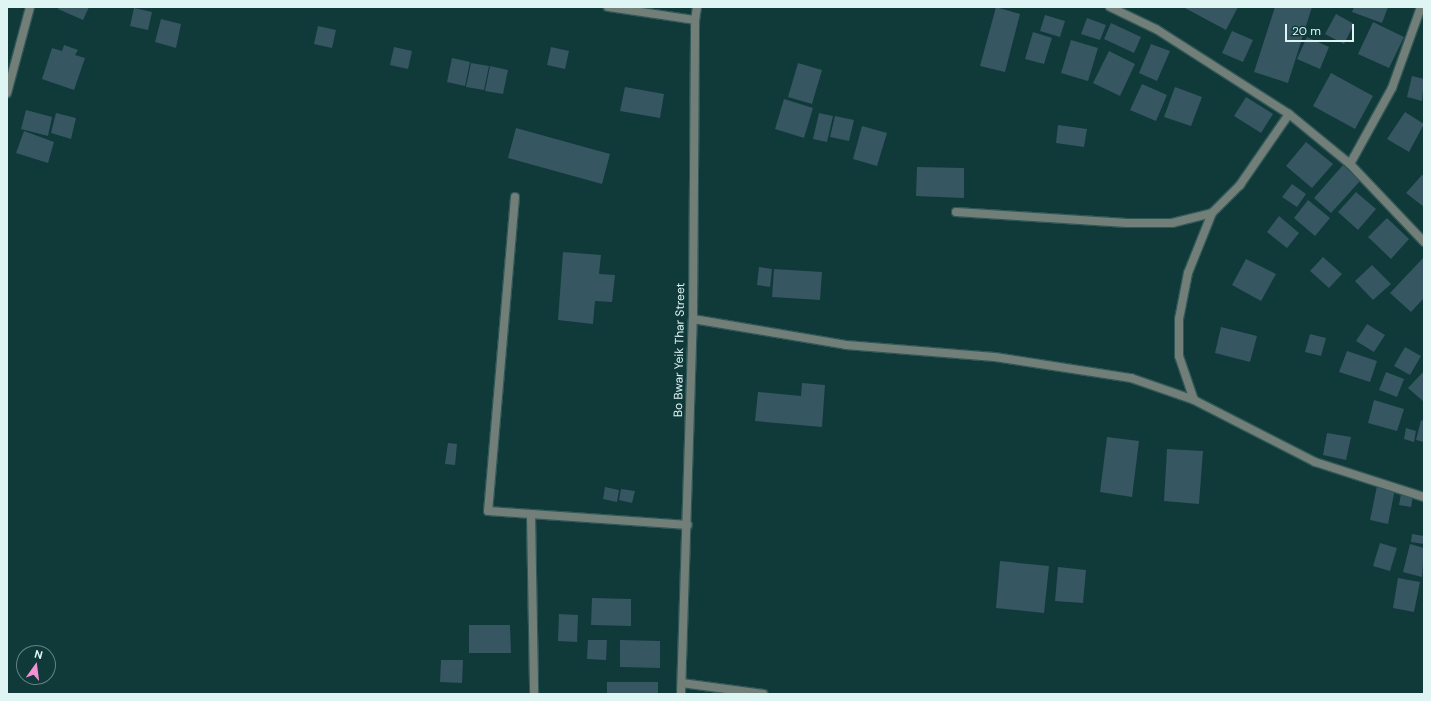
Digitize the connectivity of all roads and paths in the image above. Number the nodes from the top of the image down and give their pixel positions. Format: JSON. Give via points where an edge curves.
{"nodes":[{"id":1,"x":30,"y":7,"type":"edge"},
{"id":2,"x":608,"y":7,"type":"edge"},
{"id":3,"x":697,"y":7,"type":"edge"},
{"id":4,"x":1110,"y":7,"type":"edge"},
{"id":5,"x":1421,"y":7,"type":"edge"},
{"id":6,"x":695,"y":20,"type":"junction"},
{"id":7,"x":7,"y":93,"type":"edge"},
{"id":8,"x":1289,"y":114,"type":"junction"},
{"id":9,"x":1350,"y":164,"type":"junction"},
{"id":10,"x":515,"y":197,"type":"dead end"},
{"id":11,"x":956,"y":212,"type":"dead end"},
{"id":12,"x":1212,"y":213,"type":"junction"},
{"id":13,"x":1424,"y":242,"type":"edge"},
{"id":14,"x":693,"y":319,"type":"junction"},
{"id":15,"x":1194,"y":400,"type":"junction"},
{"id":16,"x":1424,"y":497,"type":"edge"},
{"id":17,"x":531,"y":514,"type":"junction"},
{"id":18,"x":688,"y":525,"type":"junction"},
{"id":19,"x":682,"y":683,"type":"junction"},
{"id":20,"x":534,"y":694,"type":"edge"},
{"id":21,"x":682,"y":694,"type":"edge"},
{"id":22,"x":763,"y":694,"type":"edge"}],
"edges":[{"from":1,"to":7,"type":"street"},
{"from":2,"to":6,"type":"street"},
{"from":3,"to":6,"type":"street","name":"Bo Bwar Yeik Thar Street"},
{"from":4,"to":8,"type":"street","via":[[1156,28]]},
{"from":5,"to":9,"type":"street","via":[[1392,88]]},
{"from":6,"to":14,"type":"street","name":"Bo Bwar Yeik Thar Street"},
{"from":8,"to":9,"type":"street"},
{"from":8,"to":12,"type":"street","via":[[1240,185]]},
{"from":9,"to":13,"type":"street"},
{"from":10,"to":17,"type":"street","via":[[488,511]]},
{"from":11,"to":12,"type":"street","via":[[1128,223],[1172,223]]},
{"from":12,"to":15,"type":"street","via":[[1188,273],[1179,319],[1179,356]]},
{"from":14,"to":15,"type":"street","via":[[846,345],[995,357],[1131,378]]},
{"from":14,"to":18,"type":"street","name":"Bo Bwar Yeik Thar Street"},
{"from":15,"to":16,"type":"street","via":[[1315,462]]},
{"from":17,"to":18,"type":"street"},
{"from":17,"to":20,"type":"street"},
{"from":18,"to":19,"type":"street","name":"Bo Bwar Yeik Thar Street"},
{"from":19,"to":21,"type":"street","name":"Bo Bwar Yeik Thar Street"},
{"from":19,"to":22,"type":"street"}]}
